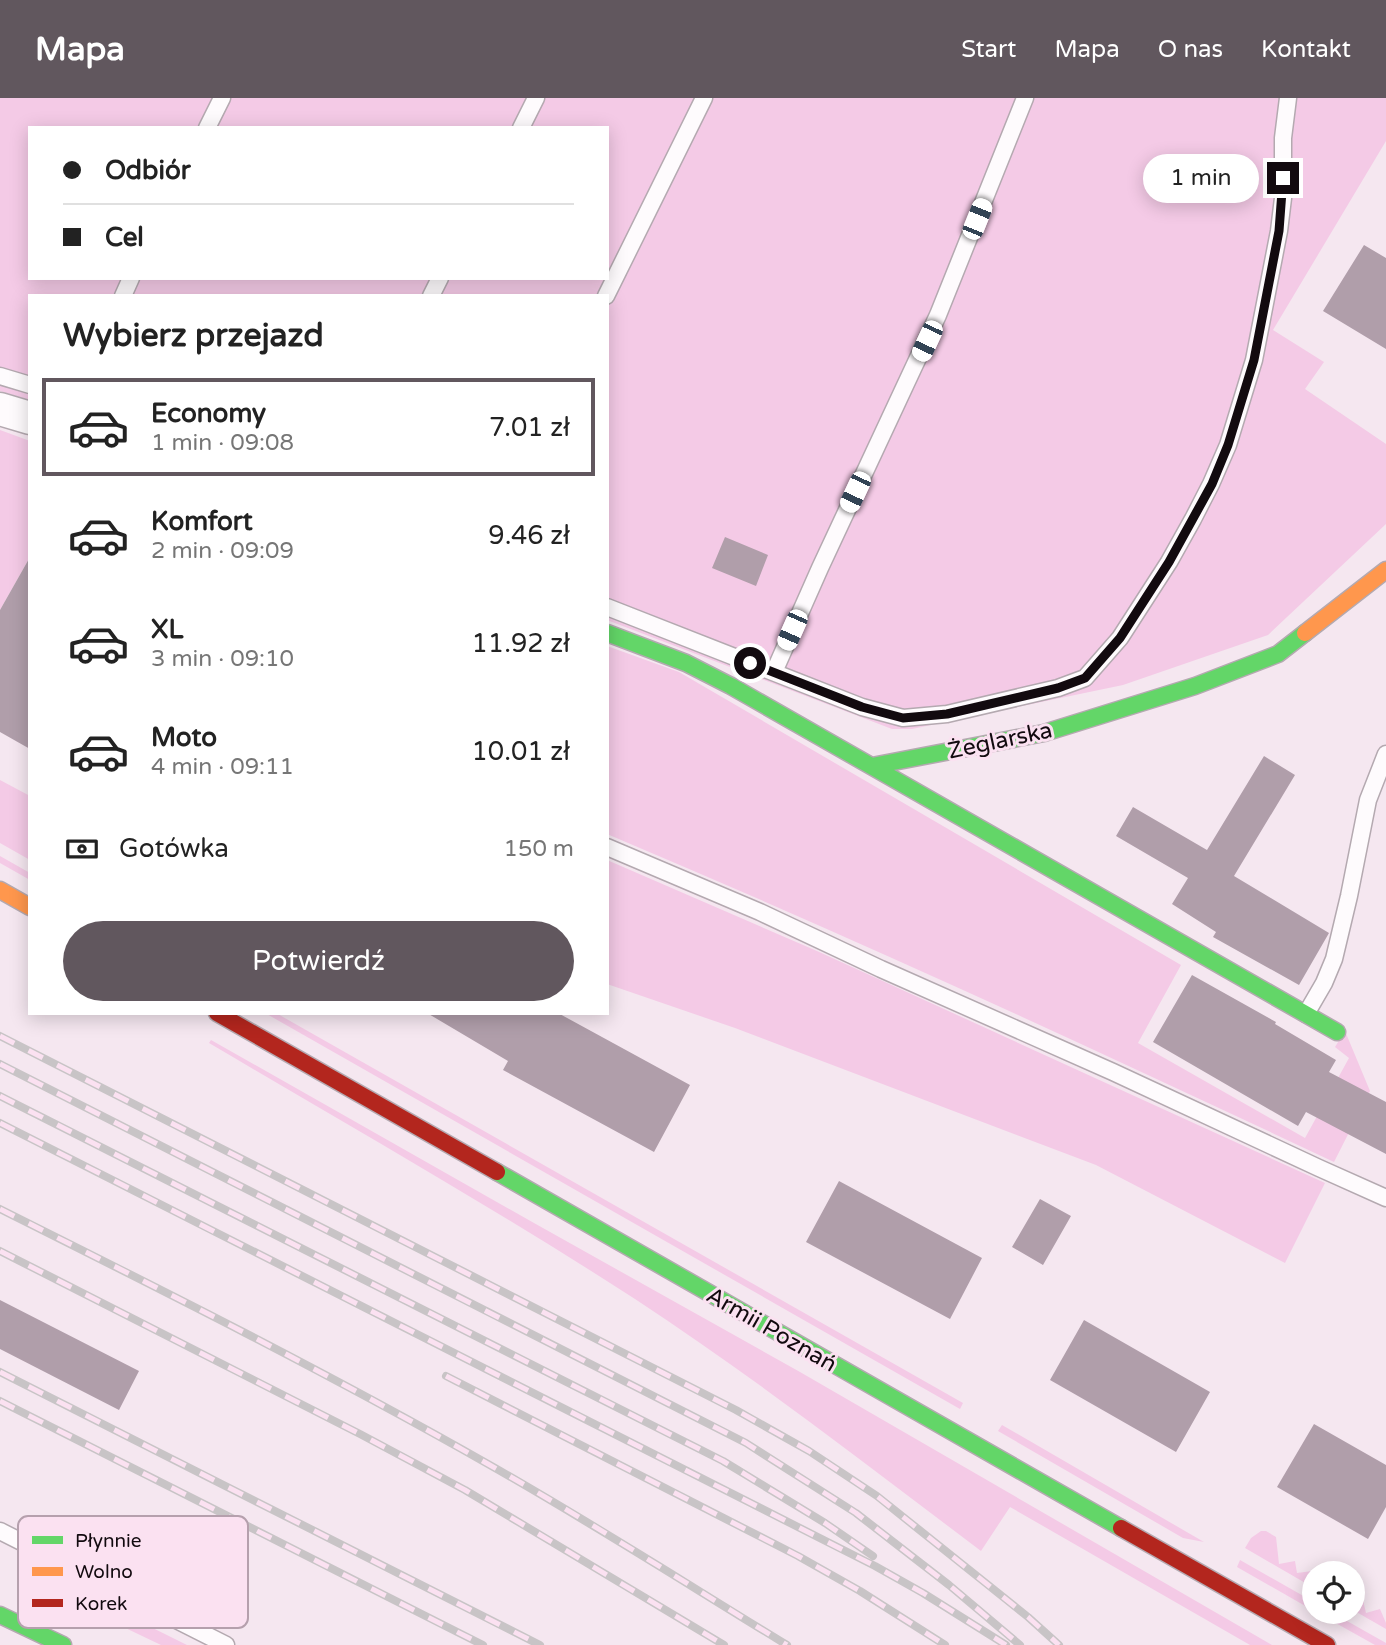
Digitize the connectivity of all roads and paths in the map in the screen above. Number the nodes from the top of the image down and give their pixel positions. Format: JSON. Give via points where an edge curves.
{"nodes":[{"id":1,"x":222,"y":98,"type":"edge"},
{"id":2,"x":536,"y":98,"type":"edge"},
{"id":3,"x":704,"y":98,"type":"edge"},
{"id":4,"x":1025,"y":98,"type":"edge"},
{"id":5,"x":1288,"y":98,"type":"edge"},
{"id":6,"x":208,"y":126,"type":"edge"},
{"id":7,"x":522,"y":126,"type":"edge"},
{"id":8,"x":607,"y":294,"type":"edge"},
{"id":9,"x":0,"y":376,"type":"edge"},
{"id":10,"x":28,"y":384,"type":"edge"},
{"id":11,"x":0,"y":409,"type":"edge"},
{"id":12,"x":28,"y":417,"type":"edge"},
{"id":13,"x":1386,"y":570,"type":"edge"},
{"id":14,"x":609,"y":608,"type":"edge"},
{"id":15,"x":609,"y":634,"type":"edge"},
{"id":16,"x":774,"y":672,"type":"junction"},
{"id":17,"x":1386,"y":754,"type":"edge"},
{"id":18,"x":872,"y":766,"type":"junction"},
{"id":19,"x":609,"y":848,"type":"edge"},
{"id":20,"x":0,"y":890,"type":"edge"},
{"id":21,"x":28,"y":906,"type":"edge"},
{"id":22,"x":1306,"y":1014,"type":"junction"},
{"id":23,"x":221,"y":1015,"type":"edge"},
{"id":24,"x":1337,"y":1032,"type":"dead end"},
{"id":25,"x":1386,"y":1198,"type":"edge"},
{"id":26,"x":0,"y":1531,"type":"edge"},
{"id":27,"x":18,"y":1540,"type":"edge"},
{"id":28,"x":0,"y":1615,"type":"edge"},
{"id":29,"x":18,"y":1624,"type":"edge"},
{"id":30,"x":27,"y":1628,"type":"edge"},
{"id":31,"x":192,"y":1628,"type":"edge"},
{"id":32,"x":63,"y":1645,"type":"edge"},
{"id":33,"x":226,"y":1645,"type":"edge"},
{"id":34,"x":1327,"y":1645,"type":"edge"}],
"edges":[{"from":1,"to":6,"type":"lane"},
{"from":2,"to":7,"type":"lane"},
{"from":3,"to":8,"type":"lane"},
{"from":4,"to":16,"type":"lane","via":[[939,315]]},
{"from":5,"to":16,"type":"lane","via":[[1279,231],[1254,360],[1228,445],[1169,562],[1120,638],[1085,678],[947,714],[903,718]]},
{"from":9,"to":10,"type":"lane"},
{"from":11,"to":12,"type":"street"},
{"from":13,"to":18,"type":"street","name":"Żeglarska","via":[[1266,659],[1044,733]]},
{"from":14,"to":16,"type":"lane"},
{"from":15,"to":18,"type":"street","via":[[709,674]]},
{"from":17,"to":22,"type":"lane","via":[[1368,800],[1334,959]]},
{"from":18,"to":22,"type":"street"},
{"from":19,"to":25,"type":"lane","via":[[760,912]]},
{"from":20,"to":21,"type":"street"},
{"from":22,"to":24,"type":"street"},
{"from":23,"to":34,"type":"street","name":"Armii Poznań"},
{"from":26,"to":27,"type":"lane"},
{"from":28,"to":29,"type":"street"},
{"from":30,"to":32,"type":"street"},
{"from":31,"to":33,"type":"lane"}]}
